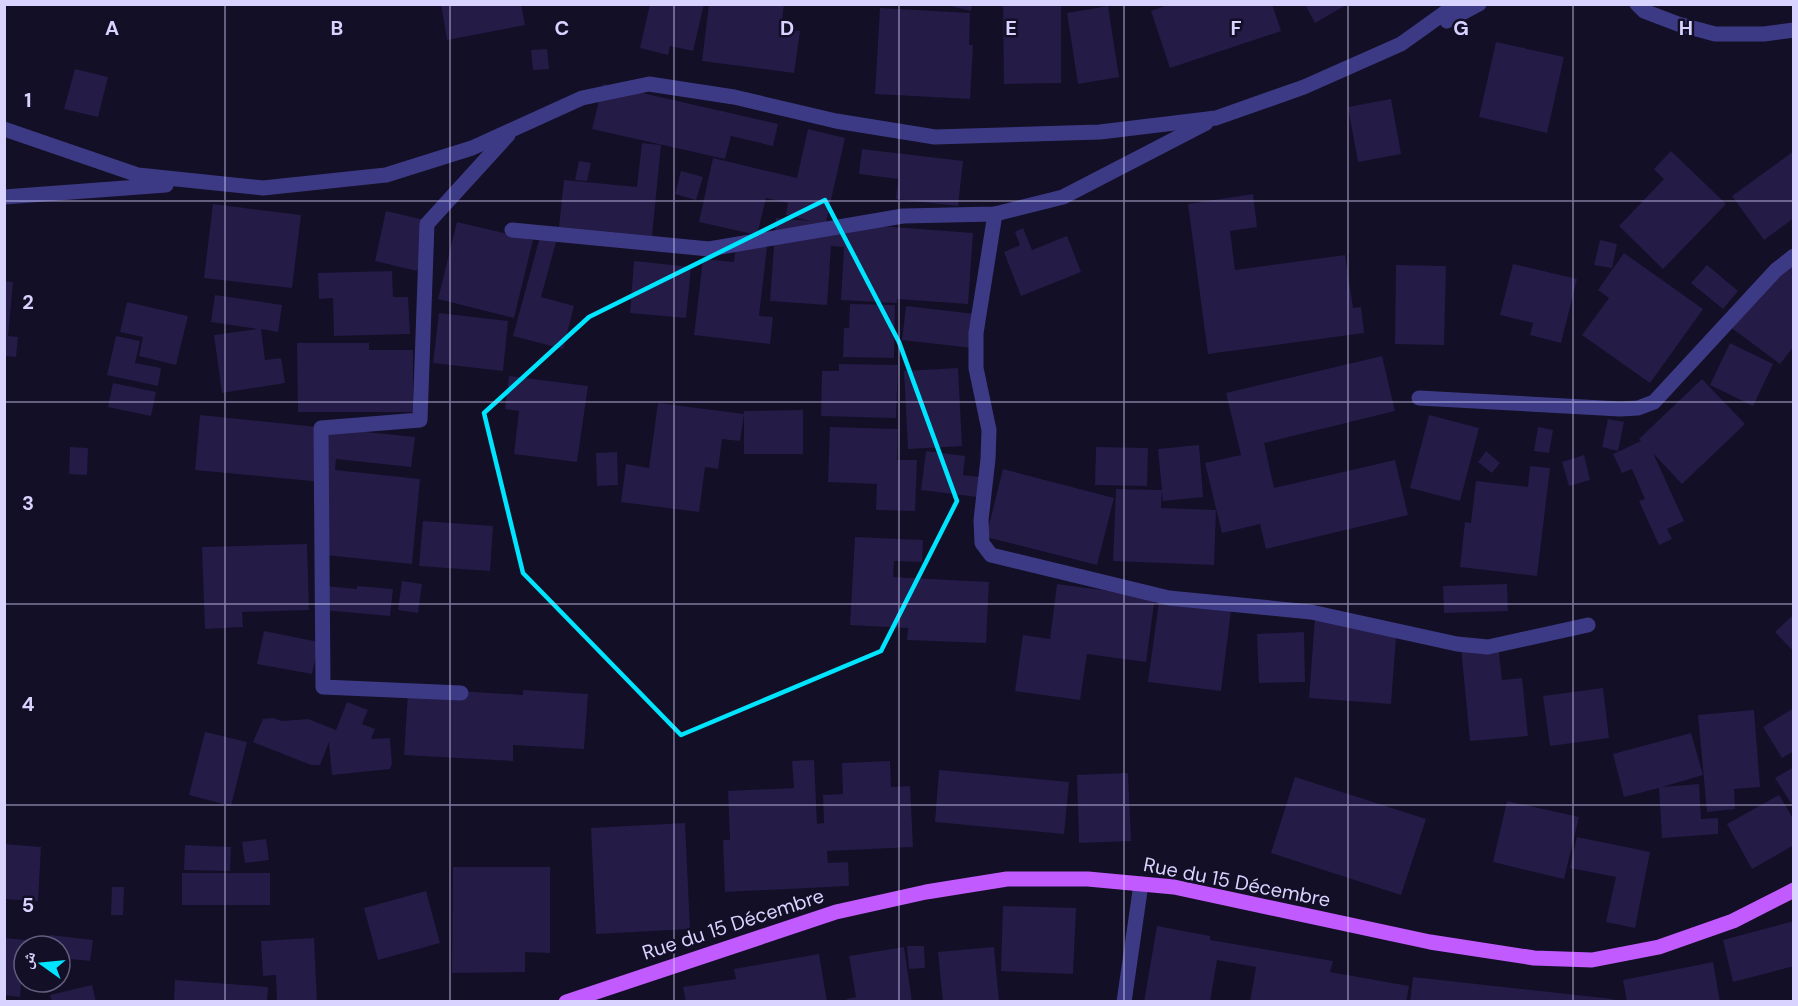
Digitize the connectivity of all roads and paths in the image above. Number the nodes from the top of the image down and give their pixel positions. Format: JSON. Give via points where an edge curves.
{"nodes":[{"id":1,"x":1457,"y":4,"type":"edge"},
{"id":2,"x":1479,"y":4,"type":"edge"},
{"id":3,"x":1637,"y":4,"type":"edge"},
{"id":4,"x":1794,"y":30,"type":"edge"},
{"id":5,"x":1401,"y":44,"type":"junction"},
{"id":6,"x":1216,"y":118,"type":"junction"},
{"id":7,"x":4,"y":129,"type":"edge"},
{"id":8,"x":513,"y":129,"type":"junction"},
{"id":9,"x":205,"y":182,"type":"junction"},
{"id":10,"x":4,"y":197,"type":"edge"},
{"id":11,"x":995,"y":214,"type":"junction"},
{"id":12,"x":513,"y":230,"type":"dead end"},
{"id":13,"x":1794,"y":256,"type":"edge"},
{"id":14,"x":1419,"y":398,"type":"dead end"},
{"id":15,"x":1588,"y":625,"type":"dead end"},
{"id":16,"x":461,"y":693,"type":"dead end"},
{"id":17,"x":1141,"y":884,"type":"junction"},
{"id":18,"x":1794,"y":890,"type":"edge"},
{"id":19,"x":566,"y":1002,"type":"edge"},
{"id":20,"x":1124,"y":1002,"type":"edge"}],
"edges":[{"from":1,"to":5,"type":"street"},
{"from":2,"to":5,"type":"street"},
{"from":3,"to":4,"type":"street","via":[[1644,11],[1715,34]]},
{"from":5,"to":6,"type":"street","via":[[1304,87]]},
{"from":6,"to":8,"type":"street","via":[[1100,132],[935,137],[649,84],[582,98]]},
{"from":6,"to":11,"type":"street","via":[[1063,197]]},
{"from":7,"to":9,"type":"street","via":[[138,175]]},
{"from":8,"to":9,"type":"street","via":[[472,148],[386,175],[263,188]]},
{"from":8,"to":16,"type":"street","via":[[427,225],[420,420],[321,428],[323,687]]},
{"from":9,"to":10,"type":"street"},
{"from":11,"to":12,"type":"street","via":[[903,216],[709,249]]},
{"from":11,"to":15,"type":"street","via":[[976,333],[976,368],[989,430],[982,543],[991,555],[1169,598],[1311,612],[1457,645],[1488,647]]},
{"from":13,"to":14,"type":"street","via":[[1776,270],[1654,402],[1620,409]]},
{"from":17,"to":18,"type":"main road","name":"Rue du 15 Décembre","via":[[1174,887],[1430,942],[1533,958],[1592,960],[1659,947],[1733,921]]},
{"from":17,"to":19,"type":"main road","name":"Rue du 15 Décembre","via":[[1088,879],[1007,879],[926,892],[836,912]]},
{"from":17,"to":20,"type":"street"}]}
